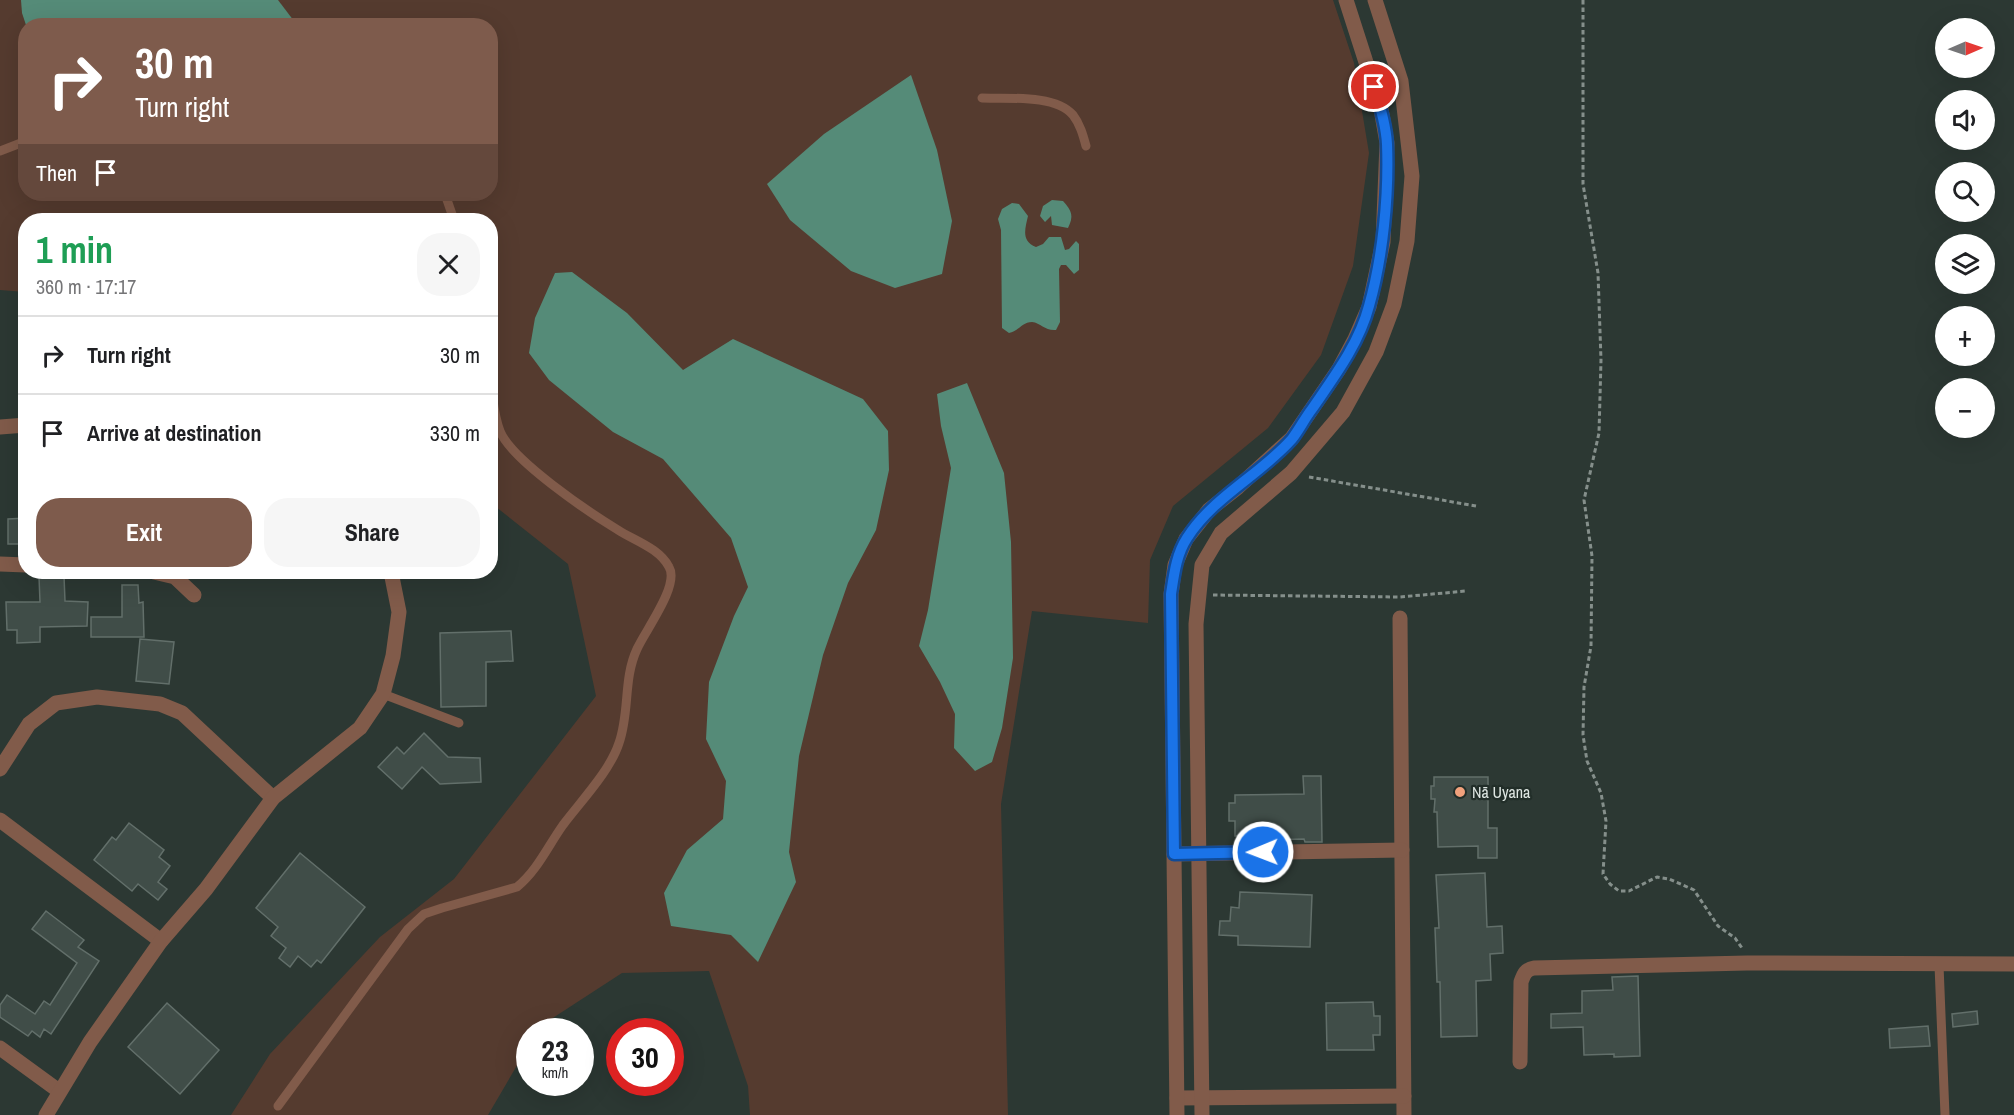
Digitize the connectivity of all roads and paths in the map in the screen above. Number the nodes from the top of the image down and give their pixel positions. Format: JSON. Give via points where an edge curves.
{"nodes":[{"id":1,"x":1346,"y":0,"type":"edge"},
{"id":2,"x":1375,"y":0,"type":"edge"},
{"id":3,"x":1583,"y":0,"type":"edge"},
{"id":4,"x":982,"y":98,"type":"dead end"},
{"id":5,"x":18,"y":144,"type":"edge"},
{"id":6,"x":1086,"y":146,"type":"dead end"},
{"id":7,"x":0,"y":150,"type":"edge"},
{"id":8,"x":498,"y":419,"type":"edge"},
{"id":9,"x":18,"y":426,"type":"edge"},
{"id":10,"x":0,"y":427,"type":"edge"},
{"id":11,"x":1291,"y":473,"type":"junction"},
{"id":12,"x":1476,"y":506,"type":"dead end"},
{"id":13,"x":0,"y":564,"type":"edge"},
{"id":14,"x":18,"y":565,"type":"edge"},
{"id":15,"x":177,"y":579,"type":"edge"},
{"id":16,"x":392,"y":579,"type":"edge"},
{"id":17,"x":1466,"y":591,"type":"dead end"},
{"id":18,"x":194,"y":595,"type":"dead end"},
{"id":19,"x":1200,"y":595,"type":"junction"},
{"id":20,"x":1400,"y":618,"type":"dead end"},
{"id":21,"x":383,"y":694,"type":"junction"},
{"id":22,"x":459,"y":723,"type":"dead end"},
{"id":23,"x":0,"y":769,"type":"edge"},
{"id":24,"x":273,"y":798,"type":"junction"},
{"id":25,"x":0,"y":820,"type":"edge"},
{"id":26,"x":1402,"y":850,"type":"junction"},
{"id":27,"x":1174,"y":854,"type":"junction"},
{"id":28,"x":1199,"y":854,"type":"junction"},
{"id":29,"x":161,"y":941,"type":"junction"},
{"id":30,"x":1747,"y":963,"type":"junction"},
{"id":31,"x":2014,"y":964,"type":"edge"},
{"id":32,"x":1939,"y":965,"type":"junction"},
{"id":33,"x":0,"y":1048,"type":"edge"},
{"id":34,"x":1520,"y":1062,"type":"dead end"},
{"id":35,"x":59,"y":1091,"type":"junction"},
{"id":36,"x":1404,"y":1096,"type":"junction"},
{"id":37,"x":1202,"y":1097,"type":"junction"},
{"id":38,"x":1177,"y":1098,"type":"junction"},
{"id":39,"x":278,"y":1106,"type":"dead end"},
{"id":40,"x":46,"y":1115,"type":"edge"},
{"id":41,"x":1177,"y":1115,"type":"edge"},
{"id":42,"x":1202,"y":1115,"type":"edge"},
{"id":43,"x":1404,"y":1115,"type":"edge"},
{"id":44,"x":1945,"y":1115,"type":"edge"}],
"edges":[{"from":1,"to":27,"type":"street","via":[[1381,109],[1387,142],[1383,242],[1369,307],[1339,369],[1292,438],[1209,510],[1186,539],[1175,565],[1171,594]]},
{"from":2,"to":11,"type":"street","via":[[1401,81],[1409,141],[1413,187],[1407,241],[1394,304],[1376,352],[1343,412]]},
{"from":3,"to":30,"type":"path","via":[[1583,184],[1598,273],[1601,360],[1599,434],[1584,501],[1592,556],[1591,646],[1584,687],[1583,735],[1606,821],[1603,874],[1619,891],[1629,891],[1657,878],[1694,890],[1718,926],[1736,938]]},
{"from":4,"to":6,"type":"lane","via":[[1045,100],[1059,106],[1072,114]]},
{"from":5,"to":7,"type":"lane"},
{"from":8,"to":39,"type":"lane","via":[[501,433],[512,450],[562,493],[663,557],[671,569],[669,586],[636,649],[628,676],[619,743],[527,879],[517,887],[424,915],[401,939]]},
{"from":9,"to":10,"type":"street"},
{"from":11,"to":12,"type":"path"},
{"from":11,"to":19,"type":"street","via":[[1221,533],[1202,565]]},
{"from":13,"to":14,"type":"street"},
{"from":15,"to":18,"type":"street"},
{"from":16,"to":21,"type":"street","via":[[399,612]]},
{"from":17,"to":19,"type":"path","via":[[1400,597]]},
{"from":19,"to":28,"type":"street","via":[[1196,624]]},
{"from":20,"to":26,"type":"street"},
{"from":21,"to":22,"type":"lane"},
{"from":21,"to":24,"type":"street","via":[[360,728]]},
{"from":23,"to":24,"type":"street","via":[[30,724],[56,704],[97,697],[118,699],[160,704],[182,713]]},
{"from":24,"to":29,"type":"street","via":[[206,889]]},
{"from":25,"to":29,"type":"street"},
{"from":26,"to":28,"type":"street"},
{"from":26,"to":36,"type":"street"},
{"from":27,"to":28,"type":"street"},
{"from":27,"to":38,"type":"street"},
{"from":28,"to":37,"type":"street"},
{"from":29,"to":35,"type":"street"},
{"from":30,"to":32,"type":"street"},
{"from":30,"to":34,"type":"street","via":[[1528,969],[1521,982]]},
{"from":31,"to":32,"type":"street"},
{"from":32,"to":44,"type":"lane"},
{"from":33,"to":35,"type":"street"},
{"from":35,"to":40,"type":"street"},
{"from":36,"to":37,"type":"street"},
{"from":36,"to":43,"type":"street"},
{"from":37,"to":38,"type":"street"},
{"from":37,"to":42,"type":"street"},
{"from":38,"to":41,"type":"street"}]}
